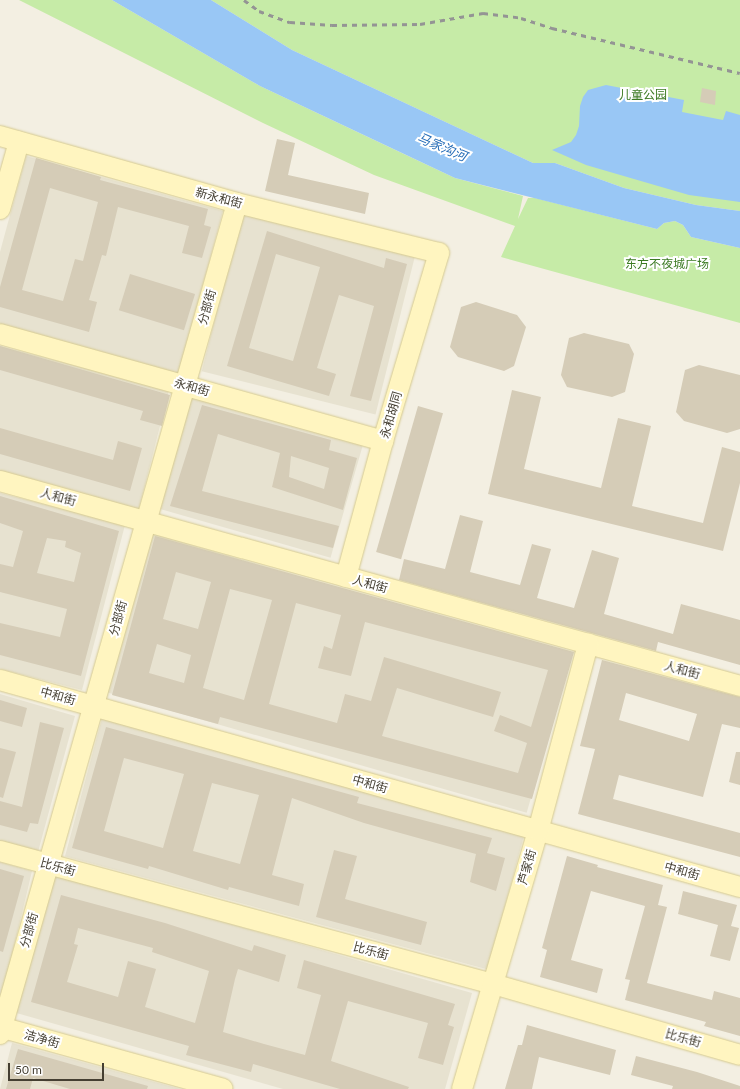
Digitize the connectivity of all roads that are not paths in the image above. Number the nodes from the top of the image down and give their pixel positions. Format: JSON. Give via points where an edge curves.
{"nodes":[{"id":1,"x":9,"y":139,"type":"edge"},
{"id":2,"x":237,"y":203,"type":"junction"},
{"id":3,"x":0,"y":209,"type":"edge"},
{"id":4,"x":439,"y":253,"type":"joint"},
{"id":5,"x":0,"y":334,"type":"edge"},
{"id":6,"x":184,"y":385,"type":"junction"},
{"id":7,"x":384,"y":441,"type":"junction"},
{"id":8,"x":0,"y":481,"type":"edge"},
{"id":9,"x":145,"y":522,"type":"junction"},
{"id":10,"x":346,"y":577,"type":"junction"},
{"id":11,"x":588,"y":644,"type":"junction"},
{"id":12,"x":0,"y":680,"type":"edge"},
{"id":13,"x":740,"y":686,"type":"edge"},
{"id":14,"x":94,"y":706,"type":"junction"},
{"id":15,"x":538,"y":831,"type":"junction"},
{"id":16,"x":0,"y":851,"type":"edge"},
{"id":17,"x":47,"y":864,"type":"junction"},
{"id":18,"x":740,"y":887,"type":"edge"},
{"id":19,"x":493,"y":984,"type":"junction"},
{"id":20,"x":1,"y":1029,"type":"edge"},
{"id":21,"x":740,"y":1055,"type":"edge"},
{"id":22,"x":223,"y":1089,"type":"edge"},
{"id":23,"x":462,"y":1089,"type":"edge"}],
"edges":[{"from":1,"to":2,"type":"street","name":"新永和街"},
{"from":1,"to":3,"type":"street"},
{"from":2,"to":4,"type":"street","name":"新永和街"},
{"from":2,"to":6,"type":"street","name":"分部街"},
{"from":4,"to":7,"type":"street","name":"永和胡同"},
{"from":5,"to":6,"type":"street","name":"永和街"},
{"from":6,"to":7,"type":"street","name":"永和街"},
{"from":6,"to":9,"type":"street","name":"分部街"},
{"from":7,"to":10,"type":"street","name":"永和胡同"},
{"from":8,"to":9,"type":"street","name":"人和街"},
{"from":9,"to":10,"type":"street","name":"人和街"},
{"from":9,"to":14,"type":"street","name":"分部街"},
{"from":10,"to":11,"type":"street","name":"人和街"},
{"from":11,"to":13,"type":"street","name":"人和街"},
{"from":11,"to":15,"type":"street","name":"芦家街"},
{"from":12,"to":14,"type":"street","name":"中和街"},
{"from":14,"to":15,"type":"street","name":"中和街"},
{"from":14,"to":17,"type":"street","name":"分部街"},
{"from":15,"to":18,"type":"street","name":"中和街"},
{"from":15,"to":19,"type":"street","name":"芦家街"},
{"from":16,"to":17,"type":"street","name":"比乐街"},
{"from":17,"to":19,"type":"street","name":"比乐街"},
{"from":17,"to":20,"type":"street","name":"分部街"},
{"from":19,"to":21,"type":"street","name":"比乐街"},
{"from":19,"to":23,"type":"street","name":"芦家街"},
{"from":20,"to":22,"type":"street","name":"洁净街"}]}
